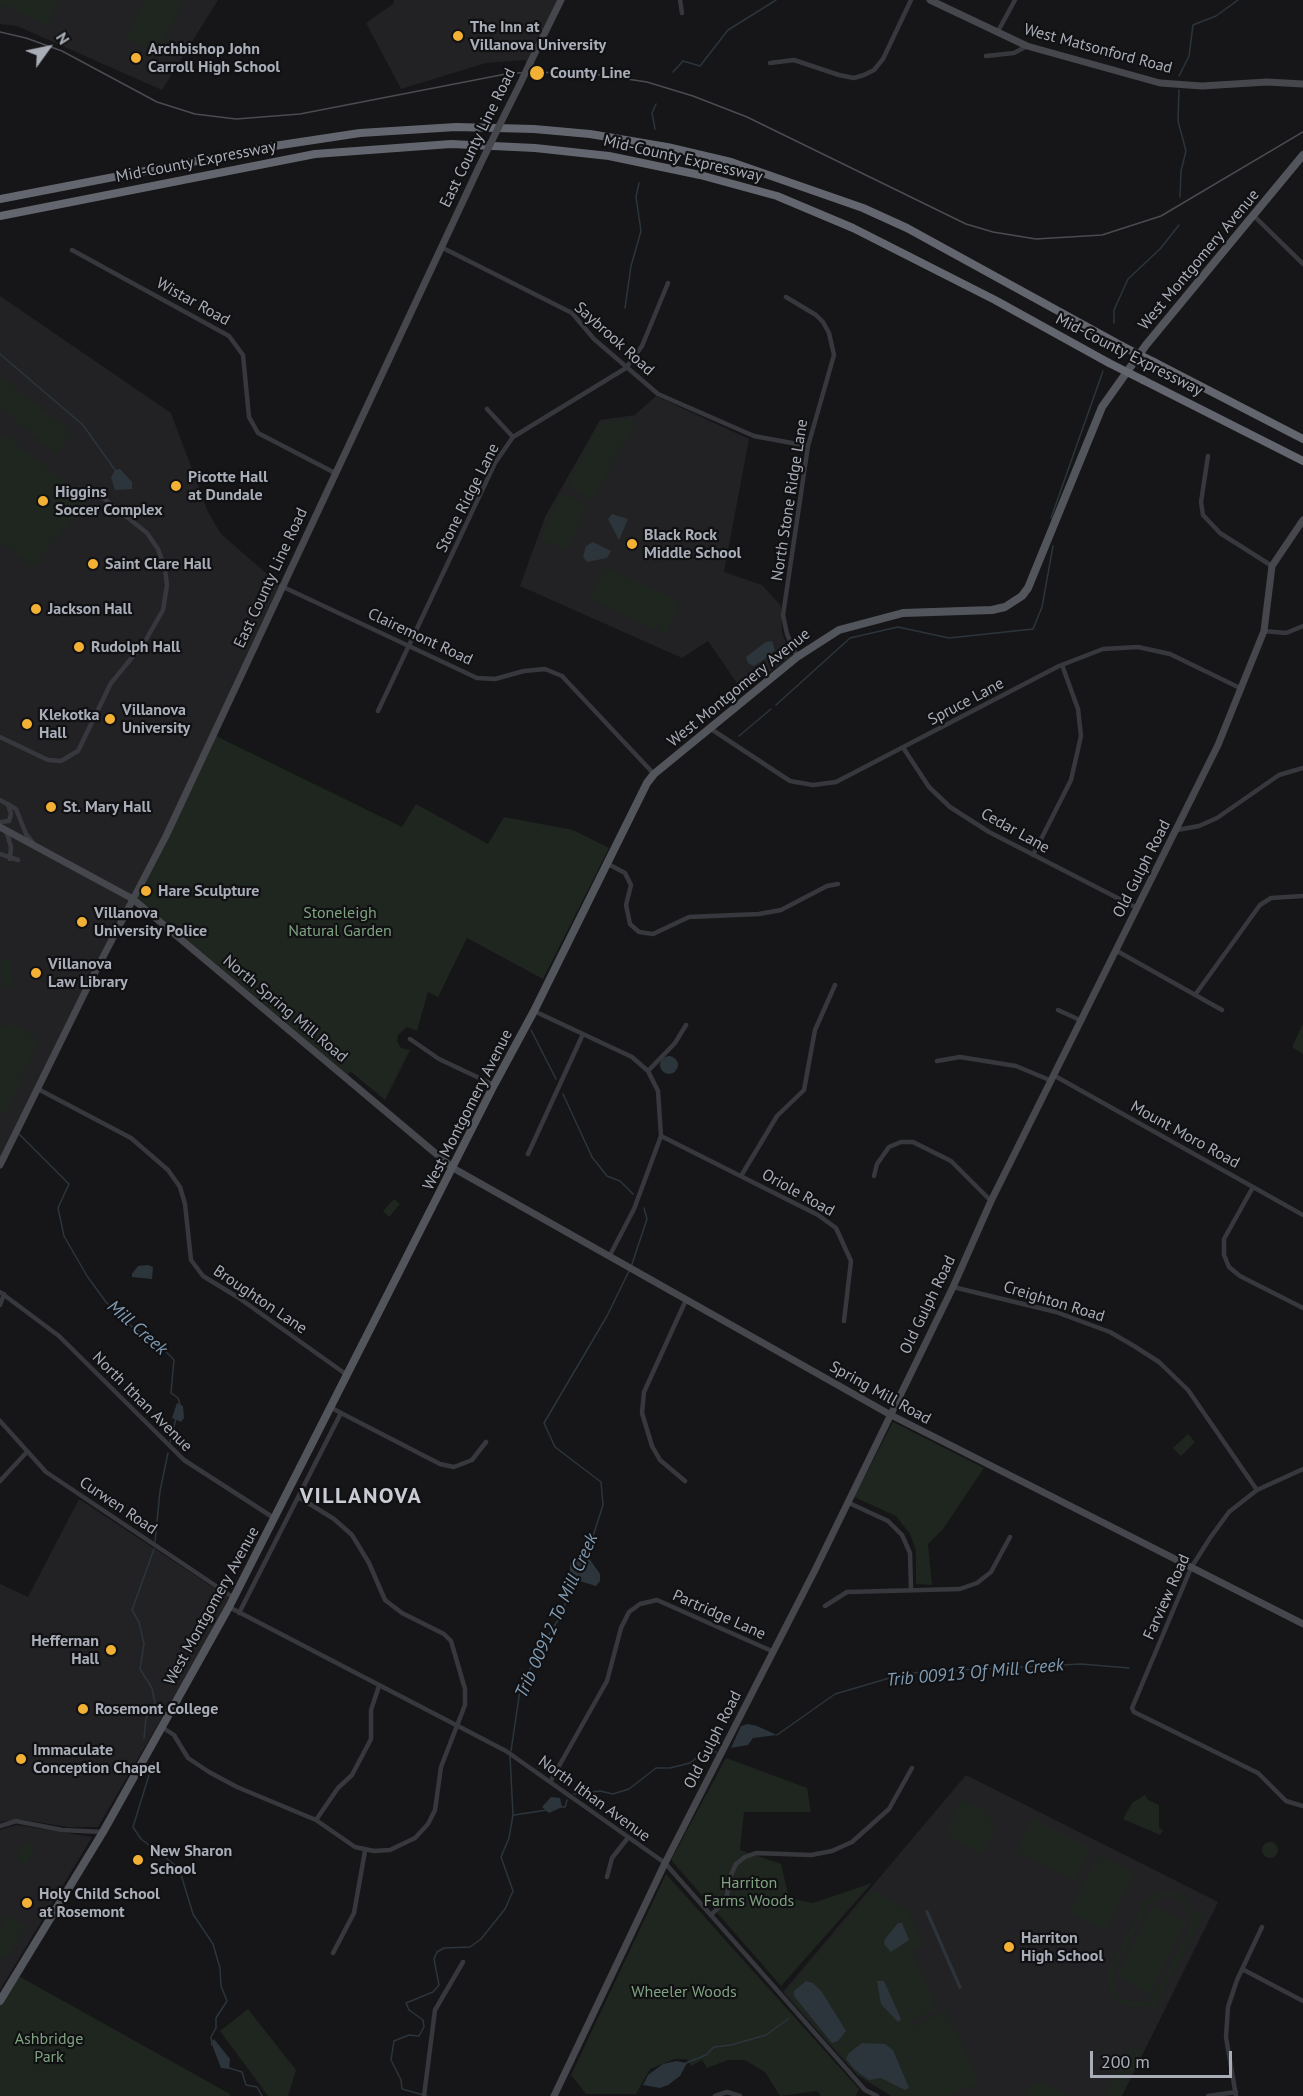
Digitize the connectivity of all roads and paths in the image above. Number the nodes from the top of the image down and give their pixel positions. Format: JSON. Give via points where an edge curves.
{"nodes":[{"id":1,"x":561,"y":0,"type":"edge"},
{"id":2,"x":680,"y":0,"type":"edge"},
{"id":3,"x":911,"y":0,"type":"edge"},
{"id":4,"x":930,"y":0,"type":"edge"},
{"id":5,"x":1015,"y":0,"type":"edge"},
{"id":6,"x":682,"y":13,"type":"dead end"},
{"id":7,"x":997,"y":33,"type":"junction"},
{"id":8,"x":1027,"y":46,"type":"junction"},
{"id":9,"x":986,"y":56,"type":"dead end"},
{"id":10,"x":770,"y":63,"type":"dead end"},
{"id":11,"x":1303,"y":84,"type":"edge"},
{"id":12,"x":1303,"y":155,"type":"edge"},
{"id":13,"x":0,"y":199,"type":"edge"},
{"id":14,"x":1253,"y":215,"type":"junction"},
{"id":15,"x":0,"y":216,"type":"edge"},
{"id":16,"x":441,"y":247,"type":"junction"},
{"id":17,"x":72,"y":250,"type":"dead end"},
{"id":18,"x":1303,"y":264,"type":"edge"},
{"id":19,"x":668,"y":283,"type":"dead end"},
{"id":20,"x":786,"y":297,"type":"dead end"},
{"id":21,"x":626,"y":368,"type":"junction"},
{"id":22,"x":487,"y":409,"type":"dead end"},
{"id":23,"x":513,"y":437,"type":"junction"},
{"id":24,"x":1303,"y":439,"type":"edge"},
{"id":25,"x":808,"y":446,"type":"junction"},
{"id":26,"x":1208,"y":456,"type":"dead end"},
{"id":27,"x":1303,"y":461,"type":"edge"},
{"id":28,"x":335,"y":473,"type":"junction"},
{"id":29,"x":97,"y":493,"type":"dead end"},
{"id":30,"x":1303,"y":520,"type":"edge"},
{"id":31,"x":1272,"y":566,"type":"junction"},
{"id":32,"x":281,"y":586,"type":"junction"},
{"id":33,"x":1303,"y":626,"type":"edge"},
{"id":34,"x":1264,"y":632,"type":"junction"},
{"id":35,"x":410,"y":645,"type":"junction"},
{"id":36,"x":797,"y":657,"type":"junction"},
{"id":37,"x":1062,"y":665,"type":"junction"},
{"id":38,"x":1242,"y":689,"type":"junction"},
{"id":39,"x":378,"y":711,"type":"dead end"},
{"id":40,"x":711,"y":729,"type":"junction"},
{"id":41,"x":0,"y":737,"type":"edge"},
{"id":42,"x":904,"y":748,"type":"junction"},
{"id":43,"x":1303,"y":768,"type":"edge"},
{"id":44,"x":654,"y":774,"type":"junction"},
{"id":45,"x":0,"y":800,"type":"edge"},
{"id":46,"x":8,"y":804,"type":"junction"},
{"id":47,"x":0,"y":822,"type":"edge"},
{"id":48,"x":3,"y":829,"type":"edge"},
{"id":49,"x":1177,"y":830,"type":"junction"},
{"id":50,"x":36,"y":845,"type":"junction"},
{"id":51,"x":0,"y":854,"type":"edge"},
{"id":52,"x":1032,"y":855,"type":"junction"},
{"id":53,"x":10,"y":859,"type":"junction"},
{"id":54,"x":18,"y":860,"type":"dead end"},
{"id":55,"x":608,"y":864,"type":"junction"},
{"id":56,"x":838,"y":884,"type":"dead end"},
{"id":57,"x":1302,"y":896,"type":"edge"},
{"id":58,"x":132,"y":899,"type":"junction"},
{"id":59,"x":1137,"y":908,"type":"junction"},
{"id":60,"x":1117,"y":951,"type":"junction"},
{"id":61,"x":835,"y":985,"type":"dead end"},
{"id":62,"x":1196,"y":995,"type":"junction"},
{"id":63,"x":1058,"y":1010,"type":"dead end"},
{"id":64,"x":1222,"y":1010,"type":"dead end"},
{"id":65,"x":534,"y":1011,"type":"junction"},
{"id":66,"x":1082,"y":1021,"type":"junction"},
{"id":67,"x":686,"y":1025,"type":"dead end"},
{"id":68,"x":583,"y":1034,"type":"junction"},
{"id":69,"x":410,"y":1039,"type":"dead end"},
{"id":70,"x":937,"y":1061,"type":"dead end"},
{"id":71,"x":648,"y":1071,"type":"junction"},
{"id":72,"x":1053,"y":1079,"type":"junction"},
{"id":73,"x":494,"y":1085,"type":"junction"},
{"id":74,"x":38,"y":1089,"type":"junction"},
{"id":75,"x":661,"y":1136,"type":"junction"},
{"id":76,"x":528,"y":1154,"type":"dead end"},
{"id":77,"x":0,"y":1165,"type":"edge"},
{"id":78,"x":453,"y":1168,"type":"junction"},
{"id":79,"x":741,"y":1176,"type":"junction"},
{"id":80,"x":874,"y":1176,"type":"dead end"},
{"id":81,"x":1253,"y":1187,"type":"junction"},
{"id":82,"x":991,"y":1201,"type":"junction"},
{"id":83,"x":1303,"y":1215,"type":"edge"},
{"id":84,"x":609,"y":1257,"type":"junction"},
{"id":85,"x":953,"y":1287,"type":"junction"},
{"id":86,"x":2,"y":1293,"type":"edge"},
{"id":87,"x":686,"y":1300,"type":"junction"},
{"id":88,"x":0,"y":1305,"type":"edge"},
{"id":89,"x":1303,"y":1308,"type":"edge"},
{"id":90,"x":844,"y":1321,"type":"dead end"},
{"id":91,"x":347,"y":1375,"type":"junction"},
{"id":92,"x":330,"y":1407,"type":"junction"},
{"id":93,"x":341,"y":1413,"type":"junction"},
{"id":94,"x":889,"y":1414,"type":"junction"},
{"id":95,"x":0,"y":1421,"type":"edge"},
{"id":96,"x":486,"y":1442,"type":"dead end"},
{"id":97,"x":26,"y":1453,"type":"junction"},
{"id":98,"x":1303,"y":1469,"type":"edge"},
{"id":99,"x":0,"y":1481,"type":"edge"},
{"id":100,"x":685,"y":1481,"type":"dead end"},
{"id":101,"x":1257,"y":1490,"type":"junction"},
{"id":102,"x":300,"y":1498,"type":"junction"},
{"id":103,"x":847,"y":1502,"type":"junction"},
{"id":104,"x":275,"y":1519,"type":"junction"},
{"id":105,"x":1010,"y":1537,"type":"dead end"},
{"id":106,"x":1191,"y":1568,"type":"junction"},
{"id":107,"x":911,"y":1590,"type":"junction"},
{"id":108,"x":234,"y":1598,"type":"junction"},
{"id":109,"x":825,"y":1606,"type":"dead end"},
{"id":110,"x":229,"y":1607,"type":"junction"},
{"id":111,"x":239,"y":1613,"type":"junction"},
{"id":112,"x":1303,"y":1614,"type":"edge"},
{"id":113,"x":1301,"y":1623,"type":"edge"},
{"id":114,"x":774,"y":1652,"type":"junction"},
{"id":115,"x":380,"y":1686,"type":"junction"},
{"id":116,"x":457,"y":1724,"type":"junction"},
{"id":117,"x":161,"y":1726,"type":"junction"},
{"id":118,"x":912,"y":1768,"type":"dead end"},
{"id":119,"x":550,"y":1782,"type":"junction"},
{"id":120,"x":1303,"y":1806,"type":"edge"},
{"id":121,"x":316,"y":1820,"type":"junction"},
{"id":122,"x":0,"y":1826,"type":"edge"},
{"id":123,"x":103,"y":1832,"type":"junction"},
{"id":124,"x":627,"y":1839,"type":"junction"},
{"id":125,"x":365,"y":1851,"type":"junction"},
{"id":126,"x":665,"y":1863,"type":"junction"},
{"id":127,"x":607,"y":1877,"type":"dead end"},
{"id":128,"x":712,"y":1914,"type":"junction"},
{"id":129,"x":1262,"y":1927,"type":"dead end"},
{"id":130,"x":333,"y":1953,"type":"dead end"},
{"id":131,"x":463,"y":1962,"type":"dead end"},
{"id":132,"x":1242,"y":1970,"type":"junction"},
{"id":133,"x":0,"y":2001,"type":"edge"},
{"id":134,"x":1303,"y":2001,"type":"edge"},
{"id":135,"x":865,"y":2090,"type":"junction"},
{"id":136,"x":1236,"y":2094,"type":"edge"},
{"id":137,"x":424,"y":2096,"type":"edge"},
{"id":138,"x":554,"y":2096,"type":"edge"},
{"id":139,"x":715,"y":2096,"type":"edge"},
{"id":140,"x":740,"y":2096,"type":"edge"},
{"id":141,"x":861,"y":2096,"type":"edge"},
{"id":142,"x":877,"y":2096,"type":"edge"},
{"id":143,"x":1208,"y":2096,"type":"edge"}],
"edges":[{"from":1,"to":16,"type":"street","name":"East County Line Road","bridge":true},
{"from":2,"to":6,"type":"street"},
{"from":3,"to":10,"type":"street","via":[[883,59],[864,75],[839,75],[794,60]]},
{"from":4,"to":7,"type":"street","name":"West Matsonford Road"},
{"from":5,"to":7,"type":"street"},
{"from":7,"to":8,"type":"street","name":"West Matsonford Road"},
{"from":8,"to":9,"type":"street"},
{"from":8,"to":11,"type":"street","name":"West Matsonford Road","via":[[1160,83]]},
{"from":12,"to":14,"type":"main road","name":"West Montgomery Avenue"},
{"from":13,"to":24,"type":"highway","name":"Mid-County Expressway","bridge":true,"via":[[360,133],[456,127],[534,129],[657,145],[731,162],[864,208]]},
{"from":14,"to":18,"type":"street"},
{"from":14,"to":36,"type":"main road","name":"West Montgomery Avenue","via":[[1146,345],[1102,407],[1022,596],[992,610],[903,613],[875,619],[839,630]]},
{"from":15,"to":27,"type":"highway","name":"Mid-County Expressway","bridge":true,"via":[[315,153],[451,144],[609,156],[777,196],[863,233]]},
{"from":16,"to":21,"type":"street","name":"Saybrook Road","via":[[572,313]]},
{"from":16,"to":28,"type":"street","name":"East County Line Road"},
{"from":17,"to":28,"type":"street","name":"Wistar Road","via":[[229,336],[243,355],[249,417],[258,433]]},
{"from":19,"to":21,"type":"street","name":"Stone Ridge Lane","via":[[642,346]]},
{"from":20,"to":25,"type":"street","name":"North Stone Ridge Lane","via":[[816,315],[830,333],[833,345],[833,365]]},
{"from":21,"to":23,"type":"street","name":"Stone Ridge Lane"},
{"from":21,"to":25,"type":"street","name":"Saybrook Road","via":[[657,394],[754,436]]},
{"from":22,"to":23,"type":"street"},
{"from":23,"to":35,"type":"street","name":"Stone Ridge Lane","via":[[495,463]]},
{"from":25,"to":36,"type":"street","name":"North Stone Ridge Lane","via":[[783,615]]},
{"from":26,"to":31,"type":"street","via":[[1201,502],[1203,515],[1220,533]]},
{"from":28,"to":32,"type":"street","name":"East County Line Road"},
{"from":29,"to":41,"type":"street","via":[[147,533],[158,549],[167,585],[163,610],[144,643],[111,683],[78,751],[60,761],[48,760]]},
{"from":30,"to":31,"type":"street","name":"Old Gulph Road"},
{"from":31,"to":34,"type":"street","name":"Old Gulph Road"},
{"from":32,"to":35,"type":"street","name":"Clairemont Road"},
{"from":32,"to":58,"type":"street","name":"East County Line Road","via":[[166,836]]},
{"from":33,"to":34,"type":"street","via":[[1286,633]]},
{"from":34,"to":38,"type":"street","name":"Old Gulph Road"},
{"from":35,"to":39,"type":"street","name":"Stone Ridge Lane"},
{"from":35,"to":44,"type":"street","name":"Clairemont Road","via":[[477,678],[495,679],[545,669],[562,676]]},
{"from":36,"to":40,"type":"main road","name":"West Montgomery Avenue"},
{"from":37,"to":38,"type":"street","name":"Spruce Lane","via":[[1104,649],[1138,647],[1170,654]]},
{"from":37,"to":42,"type":"street","name":"Spruce Lane"},
{"from":37,"to":52,"type":"street","via":[[1072,688],[1082,736],[1071,780]]},
{"from":38,"to":49,"type":"street","name":"Old Gulph Road"},
{"from":40,"to":42,"type":"street","name":"Spruce Lane","via":[[790,781],[813,785],[836,782]]},
{"from":40,"to":44,"type":"main road","name":"West Montgomery Avenue"},
{"from":42,"to":52,"type":"street","name":"Cedar Lane","via":[[929,787],[950,807]]},
{"from":43,"to":49,"type":"street","via":[[1279,775],[1217,818]]},
{"from":44,"to":55,"type":"main road","name":"West Montgomery Avenue"},
{"from":45,"to":46,"type":"street"},
{"from":46,"to":47,"type":"street","via":[[9,820]]},
{"from":46,"to":50,"type":"street","via":[[16,809],[26,834]]},
{"from":48,"to":50,"type":"street","name":"North Spring Mill Road"},
{"from":48,"to":53,"type":"street","via":[[11,847]]},
{"from":49,"to":59,"type":"street","name":"Old Gulph Road"},
{"from":50,"to":58,"type":"street","name":"North Spring Mill Road"},
{"from":51,"to":53,"type":"street"},
{"from":52,"to":59,"type":"street","name":"Cedar Lane"},
{"from":53,"to":54,"type":"street"},
{"from":55,"to":56,"type":"street","via":[[625,873],[632,885],[626,905],[630,924],[639,932],[653,934],[689,917],[759,915],[781,910]]},
{"from":55,"to":65,"type":"main road","name":"West Montgomery Avenue"},
{"from":57,"to":62,"type":"street","via":[[1271,898],[1260,905]]},
{"from":58,"to":74,"type":"street","name":"East County Line Road"},
{"from":58,"to":78,"type":"street","name":"North Spring Mill Road"},
{"from":59,"to":60,"type":"street","name":"Old Gulph Road"},
{"from":60,"to":62,"type":"street"},
{"from":60,"to":66,"type":"street","name":"Old Gulph Road"},
{"from":61,"to":79,"type":"street","via":[[815,1030],[804,1090],[777,1116]]},
{"from":62,"to":64,"type":"street"},
{"from":63,"to":66,"type":"street"},
{"from":65,"to":68,"type":"street"},
{"from":65,"to":73,"type":"main road","name":"West Montgomery Avenue"},
{"from":66,"to":72,"type":"street","name":"Old Gulph Road"},
{"from":67,"to":71,"type":"street"},
{"from":68,"to":71,"type":"street","via":[[632,1057]]},
{"from":68,"to":76,"type":"street"},
{"from":69,"to":73,"type":"street","via":[[439,1059]]},
{"from":70,"to":72,"type":"street","name":"Mount Moro Road","via":[[960,1057],[1016,1066]]},
{"from":71,"to":75,"type":"street","via":[[658,1091]]},
{"from":72,"to":81,"type":"street","name":"Mount Moro Road"},
{"from":72,"to":82,"type":"street","name":"Old Gulph Road"},
{"from":73,"to":78,"type":"main road","name":"West Montgomery Avenue"},
{"from":74,"to":77,"type":"street","name":"East County Line Road"},
{"from":74,"to":91,"type":"street","name":"Broughton Lane","via":[[131,1138],[168,1170],[180,1187],[185,1204],[191,1260],[203,1276]]},
{"from":75,"to":79,"type":"street","name":"Oriole Road"},
{"from":75,"to":84,"type":"street","via":[[634,1209]]},
{"from":78,"to":84,"type":"street","name":"Spring Mill Road"},
{"from":78,"to":91,"type":"main road","name":"West Montgomery Avenue"},
{"from":79,"to":90,"type":"street","name":"Oriole Road","via":[[836,1228],[851,1261]]},
{"from":80,"to":82,"type":"street","via":[[880,1157],[890,1147],[913,1142],[951,1161]]},
{"from":81,"to":83,"type":"street","name":"Mount Moro Road"},
{"from":81,"to":89,"type":"street","via":[[1224,1239],[1224,1255],[1229,1267],[1240,1276]]},
{"from":82,"to":85,"type":"street","name":"Old Gulph Road"},
{"from":84,"to":87,"type":"street","name":"Spring Mill Road"},
{"from":85,"to":94,"type":"street","name":"Old Gulph Road"},
{"from":85,"to":101,"type":"street","name":"Creighton Road","via":[[1056,1312],[1110,1332],[1159,1362],[1188,1390]]},
{"from":86,"to":88,"type":"street"},
{"from":86,"to":104,"type":"street","name":"North Ithan Avenue","via":[[59,1336],[184,1460]]},
{"from":87,"to":94,"type":"street","name":"Spring Mill Road"},
{"from":87,"to":100,"type":"street","via":[[644,1392],[642,1413],[660,1460]]},
{"from":91,"to":92,"type":"main road","name":"West Montgomery Avenue"},
{"from":92,"to":93,"type":"street"},
{"from":92,"to":104,"type":"main road","name":"West Montgomery Avenue"},
{"from":93,"to":96,"type":"street","via":[[440,1464],[451,1466],[472,1460]]},
{"from":93,"to":102,"type":"street","name":"West Montgomery Avenue"},
{"from":94,"to":103,"type":"street","name":"Old Gulph Road"},
{"from":94,"to":106,"type":"street","name":"Spring Mill Road"},
{"from":95,"to":97,"type":"street","name":"Curwen Road"},
{"from":97,"to":99,"type":"street"},
{"from":97,"to":108,"type":"street","name":"Curwen Road","via":[[77,1494]]},
{"from":98,"to":101,"type":"street","name":"Farview Road"},
{"from":101,"to":106,"type":"street","name":"Farview Road","via":[[1228,1512]]},
{"from":102,"to":111,"type":"street","name":"West Montgomery Avenue"},
{"from":102,"to":116,"type":"street","via":[[352,1535],[385,1600],[449,1637],[466,1698]]},
{"from":103,"to":107,"type":"street","via":[[888,1521],[902,1535],[910,1553]]},
{"from":103,"to":114,"type":"street","name":"Old Gulph Road"},
{"from":104,"to":108,"type":"main road","name":"West Montgomery Avenue"},
{"from":105,"to":107,"type":"street","via":[[991,1572],[977,1583],[960,1589]]},
{"from":106,"to":113,"type":"street","name":"Spring Mill Road"},
{"from":106,"to":120,"type":"street","name":"Farview Road","via":[[1132,1710],[1258,1773],[1286,1800]]},
{"from":107,"to":109,"type":"street","via":[[847,1592]]},
{"from":108,"to":110,"type":"main road","name":"West Montgomery Avenue"},
{"from":110,"to":111,"type":"street","name":"North Ithan Avenue"},
{"from":110,"to":117,"type":"main road","name":"West Montgomery Avenue"},
{"from":111,"to":115,"type":"street","name":"North Ithan Avenue"},
{"from":112,"to":113,"type":"street"},
{"from":114,"to":119,"type":"street","name":"Partridge Lane","via":[[657,1600],[640,1604],[629,1612],[607,1681]]},
{"from":114,"to":126,"type":"street","name":"Old Gulph Road"},
{"from":115,"to":116,"type":"street","name":"North Ithan Avenue"},
{"from":115,"to":121,"type":"street","via":[[371,1710],[372,1739],[352,1775]]},
{"from":116,"to":119,"type":"street","name":"North Ithan Avenue","via":[[506,1751]]},
{"from":116,"to":125,"type":"street","via":[[441,1767],[435,1810],[428,1824],[406,1843],[386,1851]]},
{"from":117,"to":121,"type":"street","via":[[174,1735],[188,1758],[209,1772]]},
{"from":117,"to":123,"type":"main road","name":"West Montgomery Avenue"},
{"from":118,"to":128,"type":"street","via":[[889,1809],[852,1842],[811,1855],[756,1853],[745,1857],[731,1875],[726,1900]]},
{"from":119,"to":124,"type":"street","name":"North Ithan Avenue"},
{"from":121,"to":125,"type":"street","via":[[349,1845]]},
{"from":122,"to":123,"type":"street","via":[[16,1821],[63,1830]]},
{"from":123,"to":133,"type":"main road","name":"West Montgomery Avenue"},
{"from":124,"to":126,"type":"street","name":"North Ithan Avenue"},
{"from":124,"to":127,"type":"street","via":[[612,1858]]},
{"from":125,"to":130,"type":"street","via":[[354,1913]]},
{"from":126,"to":128,"type":"street","name":"North Ithan Avenue"},
{"from":126,"to":138,"type":"street","name":"Old Gulph Road"},
{"from":128,"to":135,"type":"street","name":"North Ithan Avenue"},
{"from":129,"to":132,"type":"street"},
{"from":131,"to":137,"type":"street","via":[[435,2010]]},
{"from":132,"to":134,"type":"street"},
{"from":132,"to":136,"type":"street","via":[[1228,2007],[1226,2037]]},
{"from":135,"to":141,"type":"street"},
{"from":135,"to":142,"type":"street","name":"North Ithan Avenue"},
{"from":136,"to":143,"type":"street"},
{"from":139,"to":140,"type":"street","via":[[727,2092]]}]}
